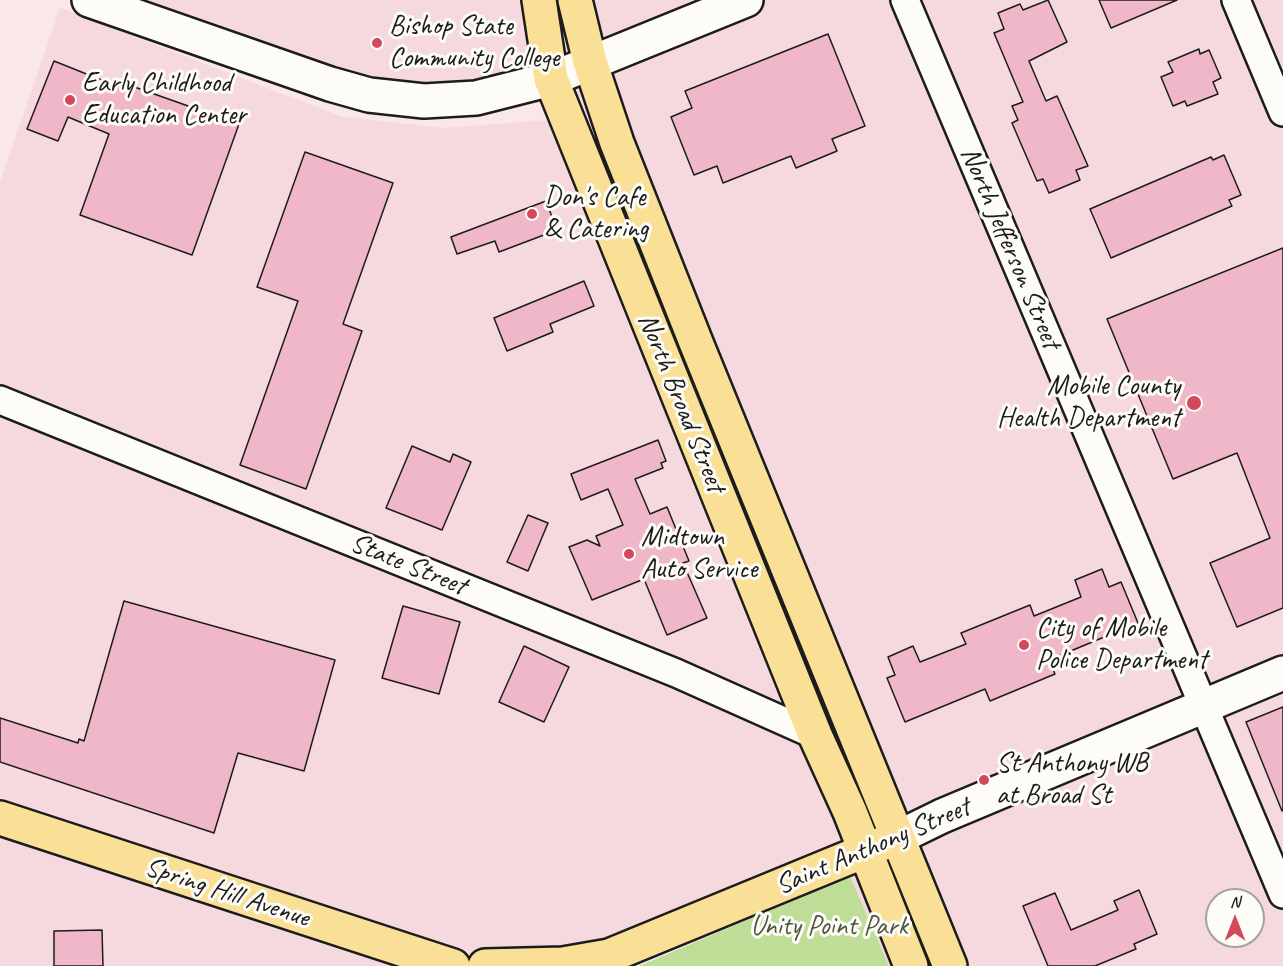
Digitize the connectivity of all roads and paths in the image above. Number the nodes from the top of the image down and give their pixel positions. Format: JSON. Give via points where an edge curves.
{"nodes":[{"id":1,"x":89,"y":0,"type":"edge"},
{"id":2,"x":539,"y":0,"type":"edge"},
{"id":3,"x":575,"y":0,"type":"edge"},
{"id":4,"x":746,"y":0,"type":"edge"},
{"id":5,"x":905,"y":0,"type":"edge"},
{"id":6,"x":1236,"y":0,"type":"edge"},
{"id":7,"x":590,"y":63,"type":"junction"},
{"id":8,"x":550,"y":80,"type":"junction"},
{"id":9,"x":1283,"y":112,"type":"edge"},
{"id":10,"x":0,"y":400,"type":"edge"},
{"id":11,"x":1283,"y":673,"type":"edge"},
{"id":12,"x":1203,"y":706,"type":"junction"},
{"id":13,"x":815,"y":735,"type":"junction"},
{"id":14,"x":0,"y":818,"type":"edge"},
{"id":15,"x":897,"y":838,"type":"junction"},
{"id":16,"x":865,"y":851,"type":"junction"},
{"id":17,"x":1283,"y":894,"type":"edge"},
{"id":18,"x":453,"y":966,"type":"edge"},
{"id":19,"x":485,"y":966,"type":"edge"},
{"id":20,"x":911,"y":966,"type":"edge"},
{"id":21,"x":950,"y":966,"type":"edge"}],
"edges":[{"from":1,"to":8,"type":"street","via":[[369,95],[424,101],[476,98]]},
{"from":2,"to":8,"type":"main road","name":"North Broad Street"},
{"from":3,"to":7,"type":"main road","name":"North Broad Street"},
{"from":4,"to":7,"type":"street"},
{"from":5,"to":12,"type":"street","name":"North Jefferson Street"},
{"from":6,"to":9,"type":"street"},
{"from":7,"to":8,"type":"street"},
{"from":7,"to":15,"type":"main road","name":"North Broad Street","via":[[696,345]]},
{"from":8,"to":13,"type":"main road","name":"North Broad Street"},
{"from":10,"to":13,"type":"street","name":"State Street","via":[[676,673]]},
{"from":11,"to":12,"type":"street","name":"Saint Anthony Street"},
{"from":12,"to":15,"type":"street","name":"Saint Anthony Street"},
{"from":12,"to":17,"type":"street","name":"North Jefferson Street"},
{"from":13,"to":16,"type":"main road","name":"North Broad Street"},
{"from":14,"to":18,"type":"main road","name":"Spring Hill Avenue"},
{"from":15,"to":16,"type":"main road","name":"Saint Anthony Street"},
{"from":15,"to":21,"type":"main road","name":"North Broad Street"},
{"from":16,"to":19,"type":"main road","name":"Saint Anthony Street","via":[[609,956],[563,964]]},
{"from":16,"to":20,"type":"main road","name":"North Broad Street"}]}
